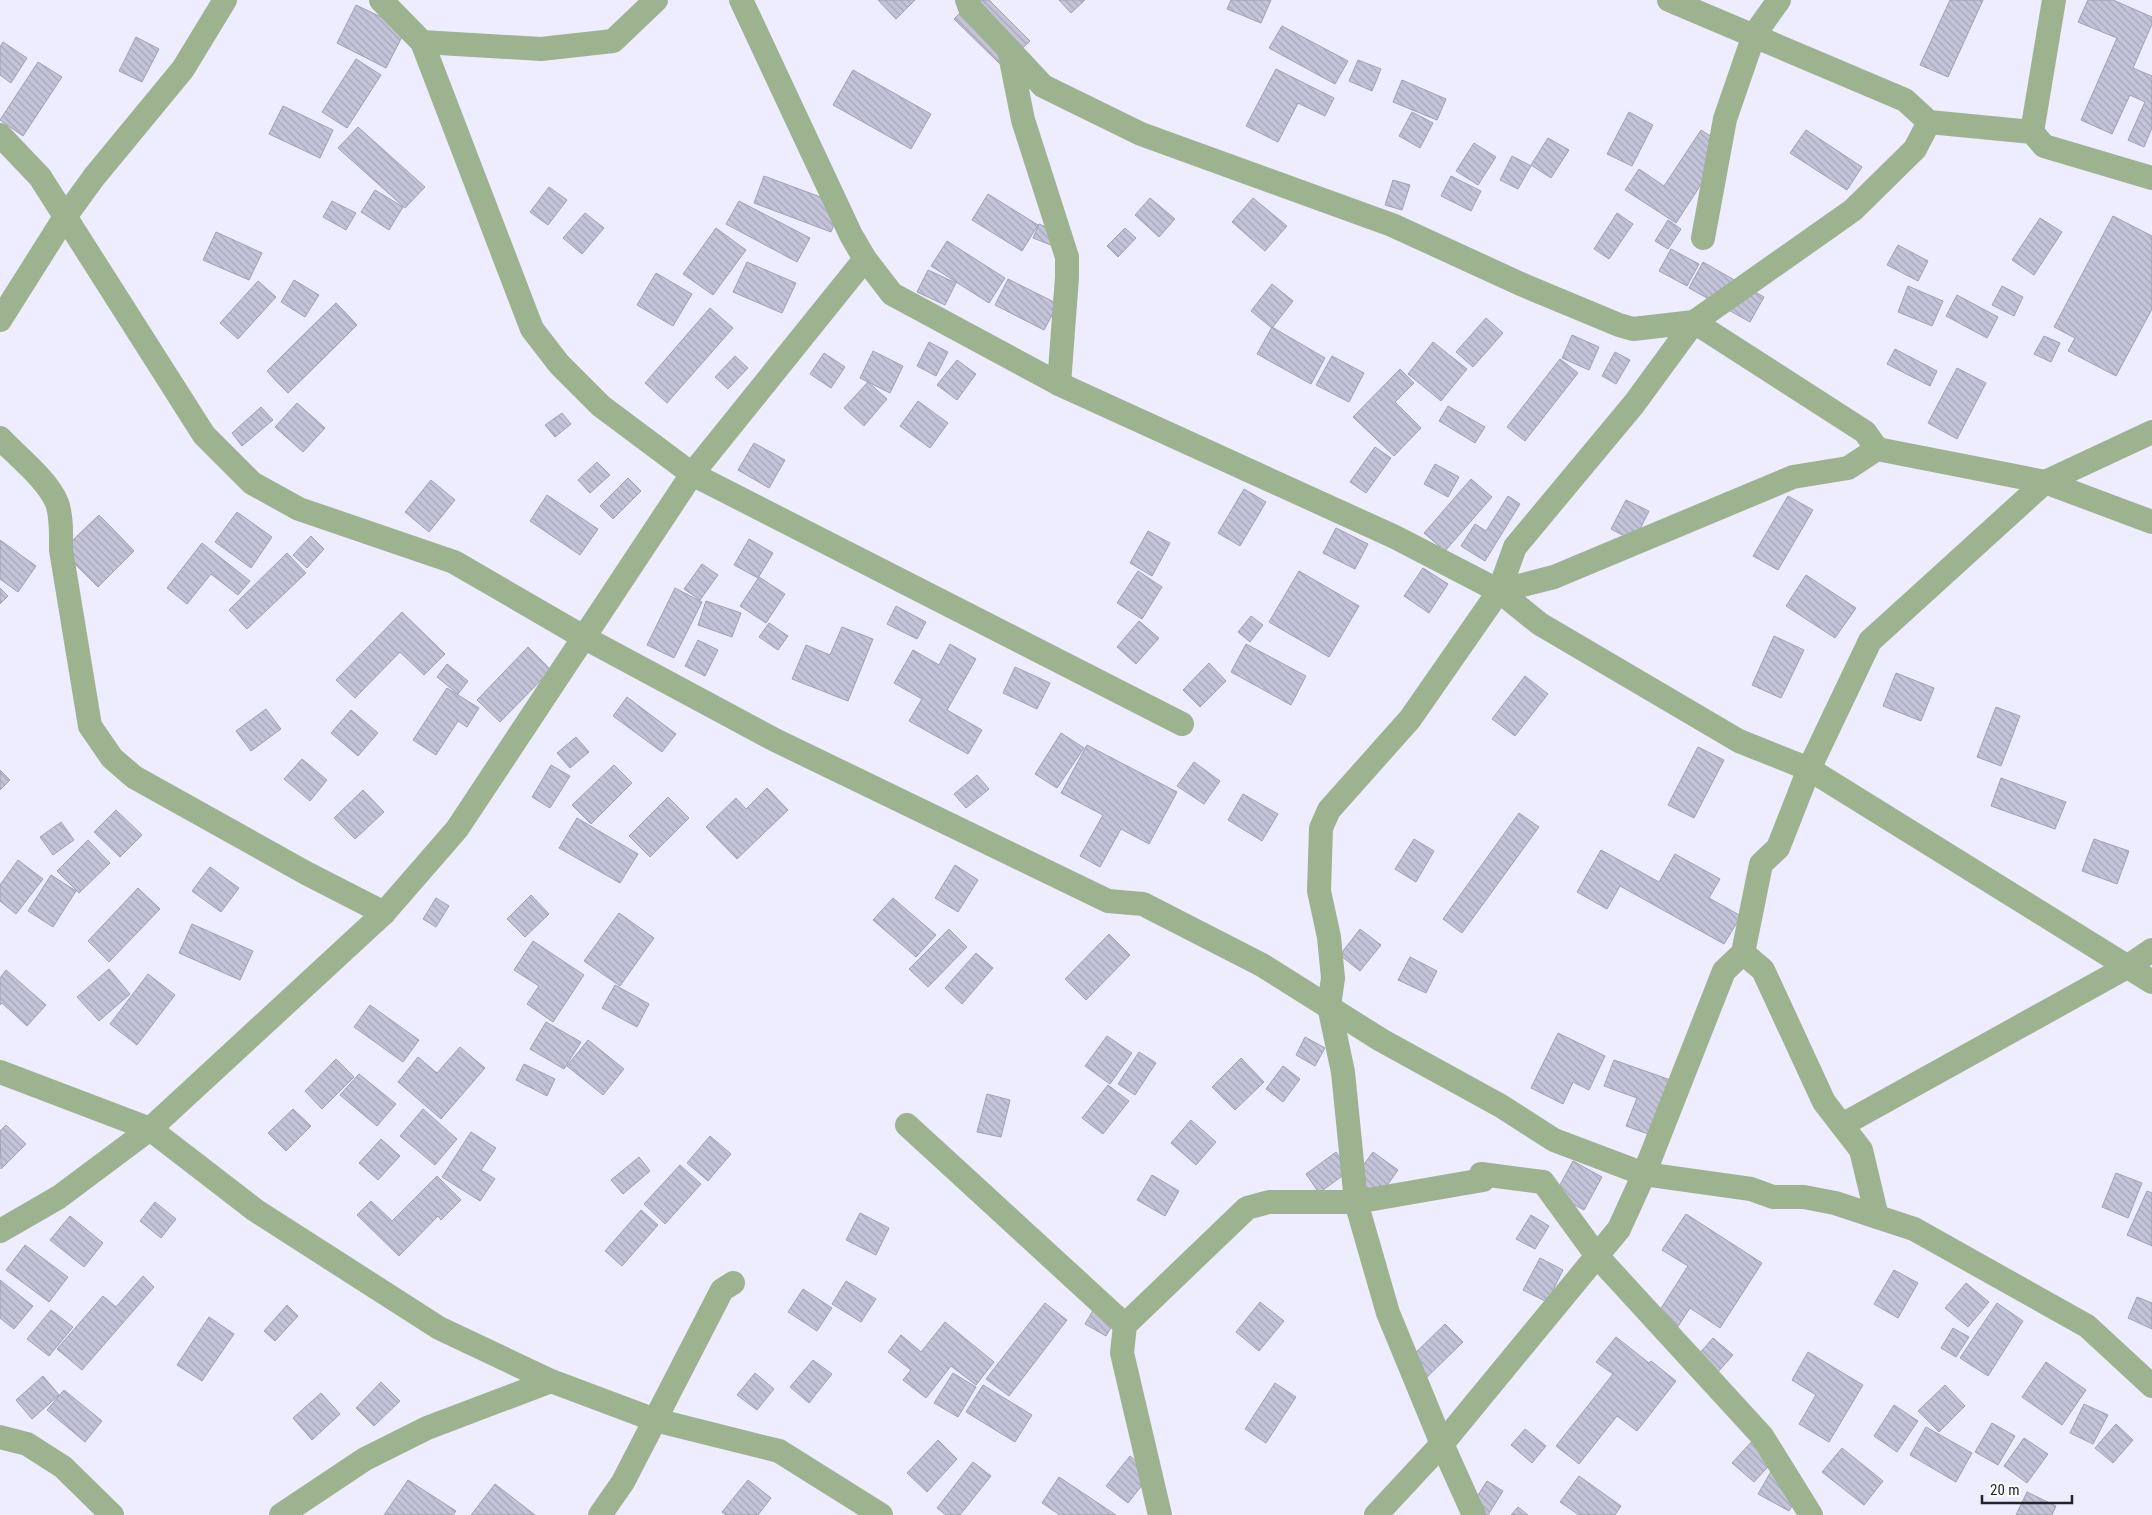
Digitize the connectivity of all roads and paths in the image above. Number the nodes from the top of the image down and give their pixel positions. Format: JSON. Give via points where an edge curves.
{"nodes":[{"id":1,"x":225,"y":0,"type":"edge"},
{"id":2,"x":381,"y":0,"type":"edge"},
{"id":3,"x":656,"y":0,"type":"edge"},
{"id":4,"x":742,"y":0,"type":"edge"},
{"id":5,"x":967,"y":0,"type":"edge"},
{"id":6,"x":1669,"y":0,"type":"edge"},
{"id":7,"x":1779,"y":0,"type":"edge"},
{"id":8,"x":2054,"y":0,"type":"edge"},
{"id":9,"x":1754,"y":35,"type":"junction"},
{"id":10,"x":422,"y":42,"type":"junction"},
{"id":11,"x":1009,"y":50,"type":"junction"},
{"id":12,"x":1929,"y":122,"type":"junction"},
{"id":13,"x":2032,"y":132,"type":"junction"},
{"id":14,"x":0,"y":136,"type":"edge"},
{"id":15,"x":2152,"y":178,"type":"edge"},
{"id":16,"x":65,"y":217,"type":"junction"},
{"id":17,"x":1703,"y":238,"type":"dead end"},
{"id":18,"x":865,"y":259,"type":"junction"},
{"id":19,"x":0,"y":320,"type":"edge"},
{"id":20,"x":1694,"y":322,"type":"junction"},
{"id":21,"x":1059,"y":384,"type":"junction"},
{"id":22,"x":2152,"y":432,"type":"edge"},
{"id":23,"x":0,"y":438,"type":"edge"},
{"id":24,"x":1877,"y":448,"type":"junction"},
{"id":25,"x":692,"y":474,"type":"junction"},
{"id":26,"x":2045,"y":482,"type":"junction"},
{"id":27,"x":2152,"y":522,"type":"edge"},
{"id":28,"x":1498,"y":591,"type":"junction"},
{"id":29,"x":585,"y":638,"type":"junction"},
{"id":30,"x":1182,"y":724,"type":"dead end"},
{"id":31,"x":1809,"y":769,"type":"junction"},
{"id":32,"x":384,"y":913,"type":"junction"},
{"id":33,"x":2152,"y":950,"type":"edge"},
{"id":34,"x":1743,"y":953,"type":"junction"},
{"id":35,"x":2126,"y":967,"type":"junction"},
{"id":36,"x":2152,"y":982,"type":"edge"},
{"id":37,"x":1329,"y":1006,"type":"junction"},
{"id":38,"x":0,"y":1072,"type":"edge"},
{"id":39,"x":907,"y":1125,"type":"dead end"},
{"id":40,"x":1842,"y":1125,"type":"junction"},
{"id":41,"x":150,"y":1129,"type":"junction"},
{"id":42,"x":1644,"y":1174,"type":"junction"},
{"id":43,"x":1356,"y":1202,"type":"junction"},
{"id":44,"x":1877,"y":1217,"type":"junction"},
{"id":45,"x":0,"y":1231,"type":"edge"},
{"id":46,"x":1597,"y":1256,"type":"junction"},
{"id":47,"x":733,"y":1283,"type":"dead end"},
{"id":48,"x":1125,"y":1325,"type":"junction"},
{"id":49,"x":551,"y":1381,"type":"junction"},
{"id":50,"x":2152,"y":1386,"type":"edge"},
{"id":51,"x":656,"y":1420,"type":"junction"},
{"id":52,"x":0,"y":1437,"type":"edge"},
{"id":53,"x":1442,"y":1444,"type":"junction"},
{"id":54,"x":112,"y":1515,"type":"edge"},
{"id":55,"x":281,"y":1515,"type":"edge"},
{"id":56,"x":600,"y":1515,"type":"edge"},
{"id":57,"x":881,"y":1515,"type":"edge"},
{"id":58,"x":1160,"y":1515,"type":"edge"},
{"id":59,"x":1376,"y":1515,"type":"edge"},
{"id":60,"x":1474,"y":1515,"type":"edge"},
{"id":61,"x":1810,"y":1515,"type":"edge"}],
"edges":[{"from":1,"to":16,"type":"street","via":[[183,69]]},
{"from":2,"to":10,"type":"street"},
{"from":3,"to":10,"type":"street","via":[[613,42],[541,49]]},
{"from":4,"to":18,"type":"street"},
{"from":5,"to":11,"type":"street","via":[[970,8]]},
{"from":6,"to":9,"type":"street"},
{"from":7,"to":9,"type":"street"},
{"from":8,"to":13,"type":"street"},
{"from":9,"to":12,"type":"street","via":[[1905,100]]},
{"from":9,"to":17,"type":"street","via":[[1725,119]]},
{"from":10,"to":25,"type":"street","via":[[532,329],[559,364],[601,406]]},
{"from":11,"to":20,"type":"street","via":[[1043,86],[1141,134],[1392,225],[1612,323],[1633,329]]},
{"from":11,"to":21,"type":"street","via":[[1024,120],[1067,257]]},
{"from":12,"to":13,"type":"street"},
{"from":12,"to":20,"type":"street","via":[[1914,149],[1853,210]]},
{"from":13,"to":15,"type":"street","via":[[2044,146]]},
{"from":14,"to":16,"type":"street","via":[[40,177]]},
{"from":16,"to":19,"type":"street"},
{"from":16,"to":29,"type":"street","via":[[204,435],[252,483],[299,509],[454,562]]},
{"from":18,"to":21,"type":"street","via":[[892,294]]},
{"from":18,"to":25,"type":"street"},
{"from":20,"to":24,"type":"street","via":[[1865,432]]},
{"from":20,"to":28,"type":"street","via":[[1634,404],[1515,547]]},
{"from":21,"to":28,"type":"street","via":[[1395,537]]},
{"from":22,"to":26,"type":"street"},
{"from":23,"to":32,"type":"street","via":[[49,489],[57,504],[61,550],[90,726],[112,758],[134,778]]},
{"from":24,"to":26,"type":"street"},
{"from":24,"to":28,"type":"street","via":[[1848,468],[1792,477],[1554,577]]},
{"from":25,"to":29,"type":"street"},
{"from":25,"to":30,"type":"street"},
{"from":26,"to":27,"type":"street"},
{"from":26,"to":31,"type":"street","via":[[1870,641]]},
{"from":28,"to":31,"type":"street","via":[[1540,624],[1740,741]]},
{"from":28,"to":37,"type":"street","via":[[1410,720],[1328,810],[1321,828],[1319,890],[1333,978]]},
{"from":29,"to":32,"type":"street","via":[[457,829]]},
{"from":29,"to":37,"type":"street","via":[[774,740],[1108,901],[1143,904],[1262,965]]},
{"from":31,"to":34,"type":"street","via":[[1778,848],[1761,864]]},
{"from":31,"to":35,"type":"street"},
{"from":32,"to":41,"type":"street"},
{"from":33,"to":35,"type":"street"},
{"from":34,"to":40,"type":"street","via":[[1762,970],[1824,1102]]},
{"from":34,"to":42,"type":"street","via":[[1724,971]]},
{"from":35,"to":36,"type":"street"},
{"from":35,"to":40,"type":"street"},
{"from":37,"to":42,"type":"street","via":[[1381,1040],[1501,1106],[1554,1140]]},
{"from":37,"to":43,"type":"street","via":[[1343,1072]]},
{"from":38,"to":41,"type":"street"},
{"from":39,"to":48,"type":"street"},
{"from":40,"to":44,"type":"street","via":[[1861,1150]]},
{"from":41,"to":45,"type":"street","via":[[59,1196]]},
{"from":41,"to":49,"type":"street","via":[[255,1210],[440,1328]]},
{"from":42,"to":44,"type":"street","via":[[1750,1189],[1773,1197],[1827,1201]]},
{"from":42,"to":46,"type":"street","via":[[1619,1229]]},
{"from":43,"to":46,"type":"street","via":[[1483,1180],[1481,1174],[1543,1182]]},
{"from":43,"to":48,"type":"street","via":[[1269,1202],[1246,1208]]},
{"from":43,"to":53,"type":"street","via":[[1388,1313]]},
{"from":44,"to":50,"type":"street","via":[[1914,1229],[2087,1326]]},
{"from":46,"to":53,"type":"street"},
{"from":46,"to":61,"type":"street","via":[[1762,1436]]},
{"from":47,"to":51,"type":"street","via":[[722,1290]]},
{"from":48,"to":58,"type":"street","via":[[1122,1353]]},
{"from":49,"to":51,"type":"street"},
{"from":49,"to":55,"type":"street","via":[[404,1439],[364,1459]]},
{"from":51,"to":56,"type":"street","via":[[623,1482]]},
{"from":51,"to":57,"type":"street","via":[[779,1451]]},
{"from":52,"to":54,"type":"street","via":[[27,1444],[63,1468]]},
{"from":53,"to":59,"type":"street"},
{"from":53,"to":60,"type":"street"}]}
